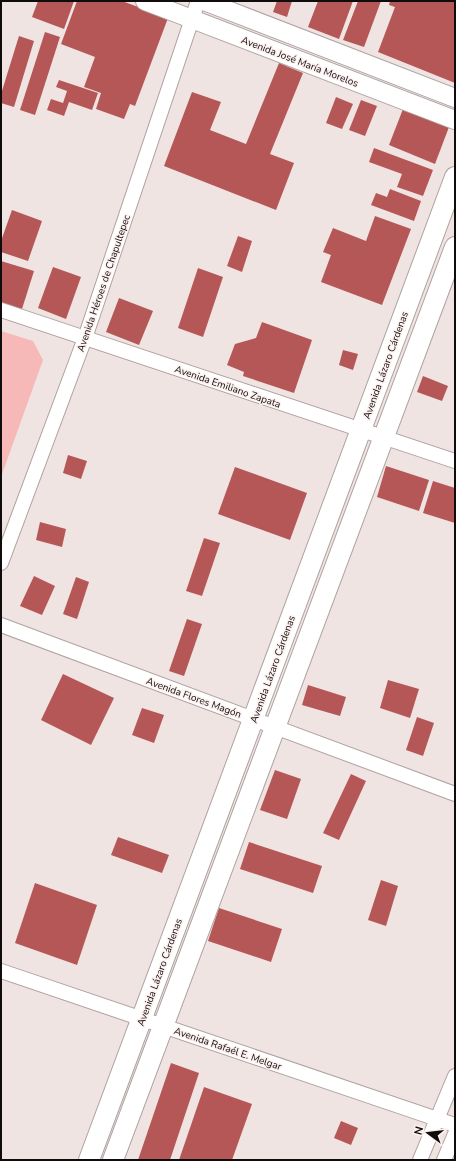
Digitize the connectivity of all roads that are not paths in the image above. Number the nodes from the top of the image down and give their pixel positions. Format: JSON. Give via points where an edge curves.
{"nodes":[{"id":1,"x":145,"y":1,"type":"edge"},
{"id":2,"x":198,"y":1,"type":"edge"},
{"id":3,"x":204,"y":1,"type":"edge"},
{"id":4,"x":192,"y":19,"type":"junction"},
{"id":5,"x":455,"y":98,"type":"edge"},
{"id":6,"x":455,"y":120,"type":"edge"},
{"id":7,"x":455,"y":177,"type":"edge"},
{"id":8,"x":455,"y":247,"type":"edge"},
{"id":9,"x":1,"y":310,"type":"edge"},
{"id":10,"x":85,"y":338,"type":"junction"},
{"id":11,"x":360,"y":430,"type":"junction"},
{"id":12,"x":383,"y":438,"type":"junction"},
{"id":13,"x":455,"y":461,"type":"edge"},
{"id":14,"x":1,"y":563,"type":"edge"},
{"id":15,"x":1,"y":625,"type":"edge"},
{"id":16,"x":253,"y":719,"type":"junction"},
{"id":17,"x":275,"y":727,"type":"junction"},
{"id":18,"x":455,"y":794,"type":"edge"},
{"id":19,"x":1,"y":971,"type":"edge"},
{"id":20,"x":142,"y":1018,"type":"junction"},
{"id":21,"x":163,"y":1026,"type":"junction"},
{"id":22,"x":455,"y":1076,"type":"edge"},
{"id":23,"x":437,"y":1119,"type":"junction"},
{"id":24,"x":455,"y":1125,"type":"edge"},
{"id":25,"x":455,"y":1134,"type":"edge"},
{"id":26,"x":89,"y":1160,"type":"edge"},
{"id":27,"x":113,"y":1160,"type":"edge"},
{"id":28,"x":420,"y":1160,"type":"edge"},
{"id":29,"x":444,"y":1160,"type":"edge"}],
"edges":[{"from":1,"to":4,"type":"street","name":"Avenida José María Morelos"},
{"from":2,"to":4,"type":"street","name":"Avenida Héroes de Chapultepec"},
{"from":3,"to":5,"type":"street"},
{"from":4,"to":6,"type":"street","name":"Avenida José María Morelos"},
{"from":4,"to":10,"type":"street","name":"Avenida Héroes de Chapultepec"},
{"from":7,"to":11,"type":"main road","name":"Avenida Lázaro Cárdenas"},
{"from":8,"to":12,"type":"main road"},
{"from":9,"to":10,"type":"street","name":"Avenida Emiliano Zapata"},
{"from":10,"to":11,"type":"street","name":"Avenida Emiliano Zapata"},
{"from":10,"to":14,"type":"street","name":"Avenida Héroes de Chapultepec"},
{"from":11,"to":12,"type":"street","name":"Avenida Emiliano Zapata"},
{"from":11,"to":16,"type":"main road","name":"Avenida Lázaro Cárdenas"},
{"from":12,"to":13,"type":"street","name":"Avenida Emiliano Zapata"},
{"from":12,"to":17,"type":"main road"},
{"from":15,"to":16,"type":"street","name":"Avenida Flores Magón"},
{"from":16,"to":17,"type":"street","name":"Avenida Flores Magón"},
{"from":16,"to":20,"type":"main road","name":"Avenida Lázaro Cárdenas"},
{"from":17,"to":18,"type":"street","name":"Avenida Flores Magón"},
{"from":17,"to":21,"type":"main road"},
{"from":19,"to":20,"type":"street","name":"Avenida Rafaél E. Melgar"},
{"from":20,"to":21,"type":"street","name":"Avenida Rafaél E. Melgar"},
{"from":20,"to":26,"type":"main road","name":"Avenida Lázaro Cárdenas"},
{"from":21,"to":23,"type":"street","name":"Avenida Rafaél E. Melgar"},
{"from":21,"to":27,"type":"main road"},
{"from":22,"to":23,"type":"street"},
{"from":23,"to":24,"type":"street","name":"Avenida Rafaél E. Melgar"},
{"from":23,"to":28,"type":"street"},
{"from":25,"to":29,"type":"street"}]}
